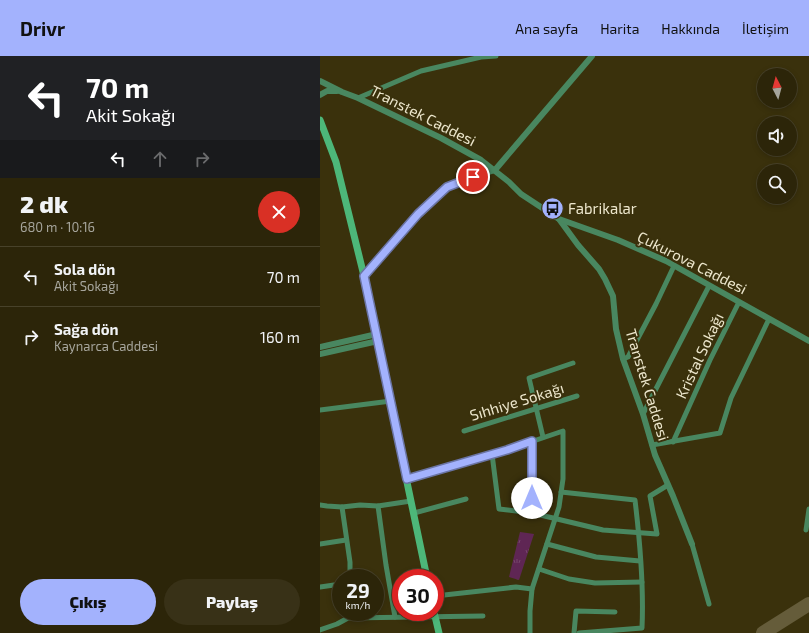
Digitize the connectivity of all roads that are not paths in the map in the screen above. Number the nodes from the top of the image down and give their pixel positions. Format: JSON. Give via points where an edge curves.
{"nodes":[{"id":1,"x":496,"y":56,"type":"edge"},
{"id":2,"x":592,"y":56,"type":"edge"},
{"id":3,"x":320,"y":81,"type":"edge"},
{"id":4,"x":342,"y":92,"type":"junction"},
{"id":5,"x":320,"y":95,"type":"edge"},
{"id":6,"x":358,"y":98,"type":"junction"},
{"id":7,"x":320,"y":120,"type":"edge"},
{"id":8,"x":495,"y":170,"type":"junction"},
{"id":9,"x":559,"y":219,"type":"junction"},
{"id":10,"x":674,"y":266,"type":"junction"},
{"id":11,"x":364,"y":276,"type":"junction"},
{"id":12,"x":709,"y":286,"type":"junction"},
{"id":13,"x":739,"y":302,"type":"junction"},
{"id":14,"x":769,"y":319,"type":"junction"},
{"id":15,"x":378,"y":338,"type":"junction"},
{"id":16,"x":809,"y":341,"type":"edge"},
{"id":17,"x":320,"y":347,"type":"edge"},
{"id":18,"x":320,"y":354,"type":"edge"},
{"id":19,"x":623,"y":359,"type":"junction"},
{"id":20,"x":573,"y":363,"type":"dead end"},
{"id":21,"x":577,"y":396,"type":"dead end"},
{"id":22,"x":391,"y":401,"type":"junction"},
{"id":23,"x":536,"y":408,"type":"junction"},
{"id":24,"x":320,"y":410,"type":"edge"},
{"id":25,"x":643,"y":414,"type":"junction"},
{"id":26,"x":464,"y":431,"type":"dead end"},
{"id":27,"x":543,"y":437,"type":"junction"},
{"id":28,"x":532,"y":441,"type":"junction"},
{"id":29,"x":674,"y":442,"type":"junction"},
{"id":30,"x":652,"y":445,"type":"junction"},
{"id":31,"x":492,"y":454,"type":"junction"},
{"id":32,"x":407,"y":479,"type":"junction"},
{"id":33,"x":668,"y":485,"type":"junction"},
{"id":34,"x":561,"y":492,"type":"junction"},
{"id":35,"x":466,"y":500,"type":"dead end"},
{"id":36,"x":411,"y":501,"type":"junction"},
{"id":37,"x":320,"y":505,"type":"edge"},
{"id":38,"x":378,"y":506,"type":"junction"},
{"id":39,"x":342,"y":507,"type":"junction"},
{"id":40,"x":809,"y":508,"type":"edge"},
{"id":41,"x":414,"y":513,"type":"junction"},
{"id":42,"x":532,"y":513,"type":"junction"},
{"id":43,"x":556,"y":518,"type":"junction"},
{"id":44,"x":806,"y":530,"type":"dead end"},
{"id":45,"x":638,"y":532,"type":"junction"},
{"id":46,"x":346,"y":540,"type":"junction"},
{"id":47,"x":320,"y":544,"type":"edge"},
{"id":48,"x":547,"y":544,"type":"junction"},
{"id":49,"x":692,"y":544,"type":"joint"},
{"id":50,"x":640,"y":560,"type":"junction"},
{"id":51,"x":350,"y":569,"type":"edge"},
{"id":52,"x":425,"y":569,"type":"edge"},
{"id":53,"x":538,"y":569,"type":"junction"},
{"id":54,"x":642,"y":582,"type":"junction"},
{"id":55,"x":332,"y":585,"type":"edge"},
{"id":56,"x":320,"y":587,"type":"edge"},
{"id":57,"x":532,"y":589,"type":"junction"},
{"id":58,"x":444,"y":595,"type":"edge"},
{"id":59,"x":392,"y":600,"type":"edge"},
{"id":60,"x":709,"y":604,"type":"dead end"},
{"id":61,"x":615,"y":612,"type":"dead end"},
{"id":62,"x":444,"y":614,"type":"edge"},
{"id":63,"x":483,"y":616,"type":"dead end"},
{"id":64,"x":341,"y":621,"type":"edge"},
{"id":65,"x":436,"y":621,"type":"edge"},
{"id":66,"x":320,"y":630,"type":"edge"},
{"id":67,"x":439,"y":633,"type":"edge"},
{"id":68,"x":530,"y":633,"type":"edge"},
{"id":69,"x":574,"y":633,"type":"edge"},
{"id":70,"x":580,"y":633,"type":"edge"}],
"edges":[{"from":1,"to":6,"type":"street","via":[[421,71]]},
{"from":2,"to":8,"type":"street"},
{"from":3,"to":4,"type":"street","name":"Transtek Caddesi"},
{"from":4,"to":5,"type":"street","via":[[327,91]]},
{"from":4,"to":6,"type":"street","name":"Transtek Caddesi"},
{"from":6,"to":8,"type":"street","name":"Transtek Caddesi","via":[[441,138]]},
{"from":7,"to":11,"type":"main road","via":[[336,162]]},
{"from":8,"to":9,"type":"street","name":"Transtek Caddesi","via":[[521,194]]},
{"from":8,"to":11,"type":"street","via":[[447,187],[418,214]]},
{"from":9,"to":10,"type":"street","name":"Çukurova Caddesi","via":[[618,240]]},
{"from":9,"to":19,"type":"street","name":"Transtek Caddesi","via":[[599,269],[613,296],[616,329]]},
{"from":10,"to":12,"type":"street","name":"Çukurova Caddesi"},
{"from":10,"to":19,"type":"street","via":[[628,357]]},
{"from":11,"to":15,"type":"main road"},
{"from":12,"to":13,"type":"street","name":"Çukurova Caddesi"},
{"from":12,"to":25,"type":"street"},
{"from":13,"to":14,"type":"street","name":"Çukurova Caddesi"},
{"from":13,"to":29,"type":"street","name":"Kristal Sokağı"},
{"from":14,"to":16,"type":"street","name":"Çukurova Caddesi"},
{"from":14,"to":29,"type":"street","via":[[731,398],[720,434]]},
{"from":15,"to":17,"type":"street"},
{"from":15,"to":18,"type":"street"},
{"from":15,"to":22,"type":"main road"},
{"from":19,"to":25,"type":"street","name":"Transtek Caddesi"},
{"from":20,"to":23,"type":"street","via":[[529,378]]},
{"from":21,"to":23,"type":"street","name":"Sıhhiye Sokağı"},
{"from":22,"to":24,"type":"street"},
{"from":22,"to":32,"type":"main road"},
{"from":23,"to":26,"type":"street","name":"Sıhhiye Sokağı"},
{"from":23,"to":27,"type":"street"},
{"from":25,"to":30,"type":"street","name":"Transtek Caddesi"},
{"from":27,"to":28,"type":"street"},
{"from":27,"to":34,"type":"street","via":[[563,431]]},
{"from":28,"to":31,"type":"street"},
{"from":28,"to":42,"type":"street"},
{"from":29,"to":30,"type":"street"},
{"from":30,"to":33,"type":"street","name":"Transtek Caddesi"},
{"from":31,"to":32,"type":"street"},
{"from":31,"to":42,"type":"street","via":[[499,509]]},
{"from":32,"to":36,"type":"main road"},
{"from":33,"to":45,"type":"street","via":[[650,496],[657,534]]},
{"from":33,"to":49,"type":"street","name":"Transtek Caddesi"},
{"from":34,"to":43,"type":"street"},
{"from":34,"to":45,"type":"street","via":[[635,500]]},
{"from":35,"to":41,"type":"street"},
{"from":36,"to":38,"type":"street"},
{"from":36,"to":41,"type":"main road"},
{"from":37,"to":39,"type":"street"},
{"from":38,"to":39,"type":"street"},
{"from":38,"to":59,"type":"street"},
{"from":39,"to":46,"type":"street"},
{"from":40,"to":44,"type":"street"},
{"from":41,"to":52,"type":"main road"},
{"from":42,"to":43,"type":"street"},
{"from":43,"to":45,"type":"street","via":[[603,530]]},
{"from":43,"to":48,"type":"street"},
{"from":45,"to":50,"type":"street"},
{"from":46,"to":47,"type":"street"},
{"from":46,"to":51,"type":"street"},
{"from":48,"to":50,"type":"street","via":[[596,557]]},
{"from":48,"to":53,"type":"street"},
{"from":49,"to":60,"type":"street","name":"Transtek Caddesi"},
{"from":50,"to":54,"type":"street"},
{"from":53,"to":54,"type":"street","via":[[595,584]]},
{"from":53,"to":57,"type":"street"},
{"from":54,"to":70,"type":"street","via":[[642,628]]},
{"from":55,"to":56,"type":"street"},
{"from":57,"to":58,"type":"street","via":[[516,587]]},
{"from":57,"to":68,"type":"street"},
{"from":61,"to":69,"type":"street","via":[[576,611]]},
{"from":62,"to":63,"type":"street"},
{"from":64,"to":66,"type":"street"},
{"from":65,"to":67,"type":"main road"}]}
